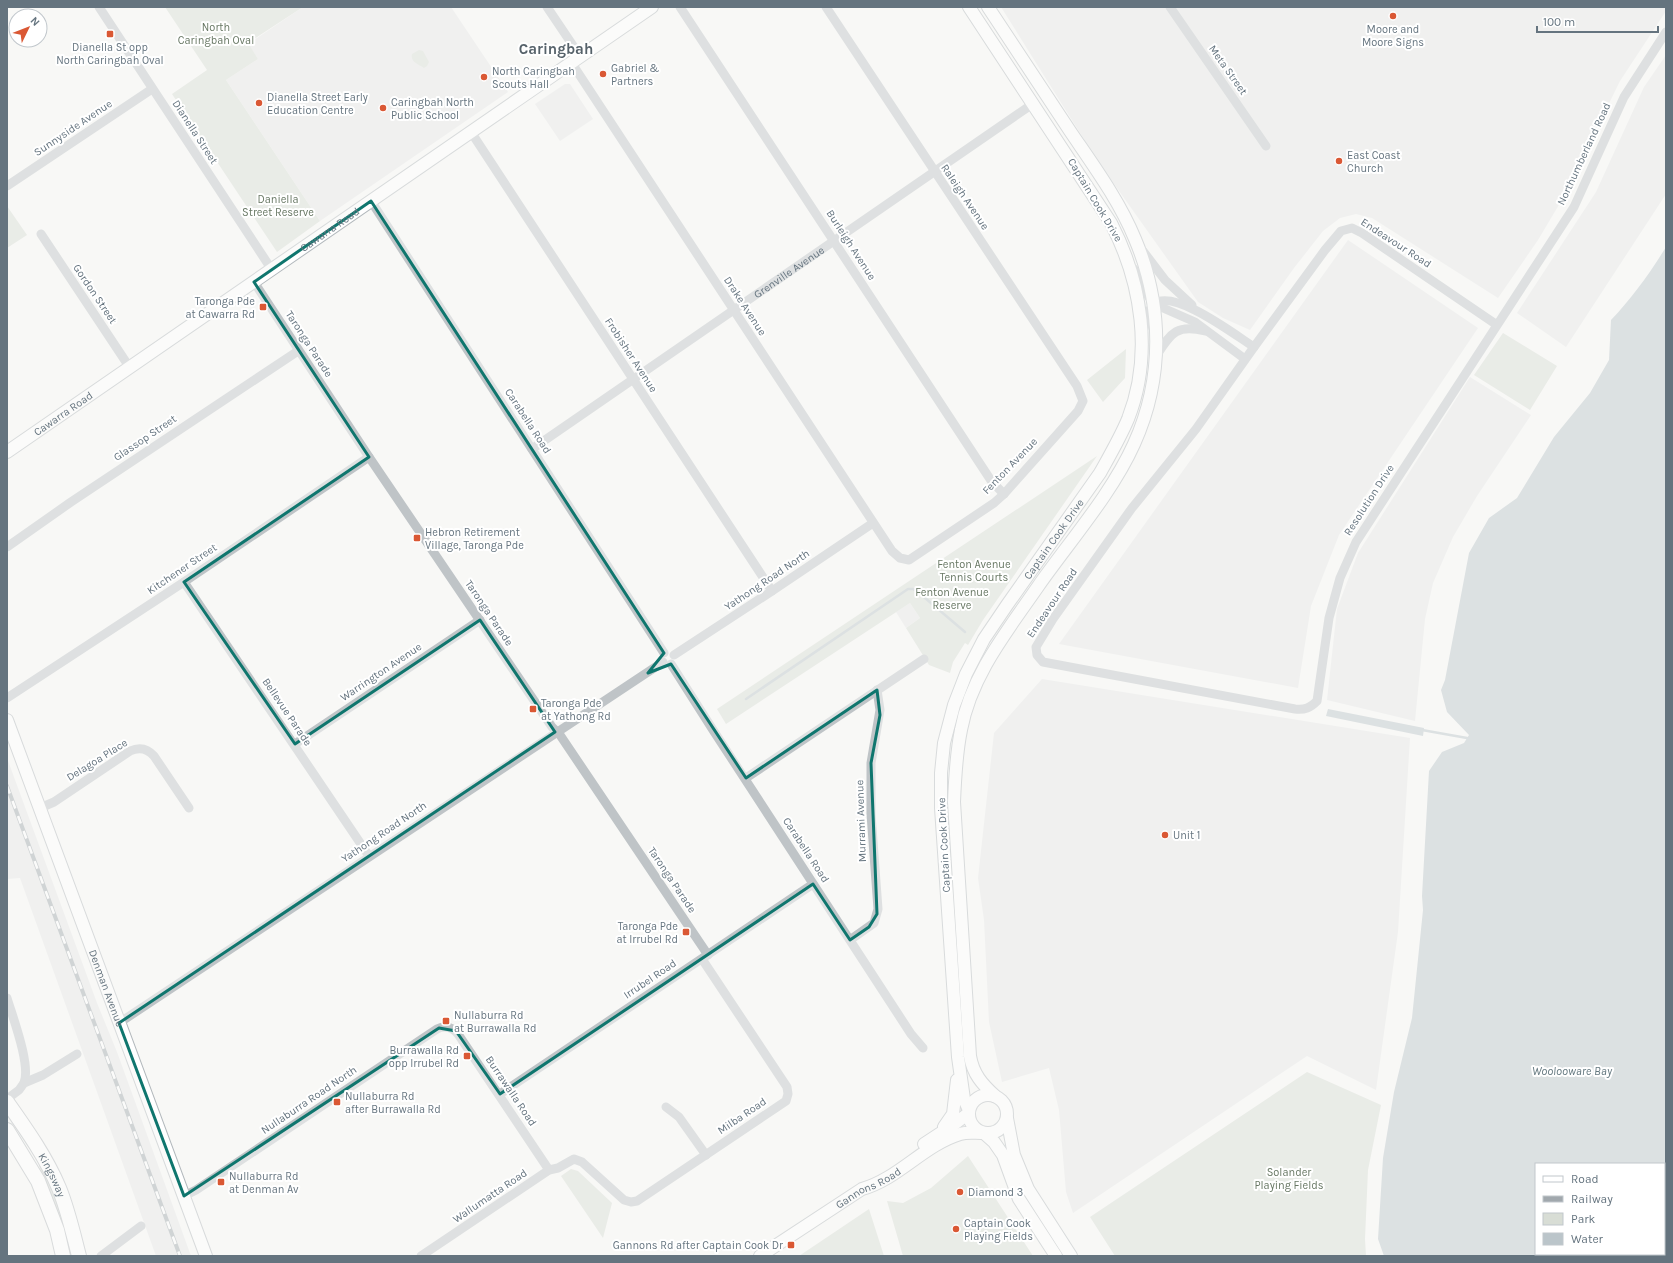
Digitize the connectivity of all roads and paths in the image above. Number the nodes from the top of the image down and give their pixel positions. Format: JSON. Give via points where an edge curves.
{"nodes":[{"id":1,"x":99,"y":7,"type":"edge"},
{"id":2,"x":547,"y":7,"type":"edge"},
{"id":3,"x":652,"y":7,"type":"edge"},
{"id":4,"x":680,"y":7,"type":"edge"},
{"id":5,"x":826,"y":7,"type":"edge"},
{"id":6,"x":970,"y":7,"type":"edge"},
{"id":7,"x":988,"y":7,"type":"edge"},
{"id":8,"x":1170,"y":7,"type":"edge"},
{"id":9,"x":1666,"y":32,"type":"edge"},
{"id":10,"x":576,"y":59,"type":"junction"},
{"id":11,"x":152,"y":89,"type":"junction"},
{"id":12,"x":1045,"y":94,"type":"junction"},
{"id":13,"x":1034,"y":103,"type":"junction"},
{"id":14,"x":471,"y":132,"type":"junction"},
{"id":15,"x":1266,"y":146,"type":"dead end"},
{"id":16,"x":934,"y":172,"type":"junction"},
{"id":17,"x":7,"y":186,"type":"edge"},
{"id":18,"x":371,"y":201,"type":"junction"},
{"id":19,"x":41,"y":234,"type":"dead end"},
{"id":20,"x":1134,"y":237,"type":"junction"},
{"id":21,"x":834,"y":241,"type":"junction"},
{"id":22,"x":1123,"y":246,"type":"junction"},
{"id":23,"x":272,"y":270,"type":"junction"},
{"id":24,"x":254,"y":282,"type":"junction"},
{"id":25,"x":1154,"y":304,"type":"junction"},
{"id":26,"x":733,"y":310,"type":"junction"},
{"id":27,"x":1200,"y":313,"type":"junction"},
{"id":28,"x":1497,"y":325,"type":"junction"},
{"id":29,"x":1211,"y":332,"type":"junction"},
{"id":30,"x":1142,"y":335,"type":"junction"},
{"id":31,"x":1254,"y":347,"type":"junction"},
{"id":32,"x":298,"y":351,"type":"junction"},
{"id":33,"x":1157,"y":355,"type":"junction"},
{"id":34,"x":1245,"y":359,"type":"junction"},
{"id":35,"x":130,"y":368,"type":"junction"},
{"id":36,"x":632,"y":379,"type":"junction"},
{"id":37,"x":1083,"y":401,"type":"joint"},
{"id":38,"x":532,"y":449,"type":"junction"},
{"id":39,"x":7,"y":452,"type":"edge"},
{"id":40,"x":369,"y":457,"type":"junction"},
{"id":41,"x":1004,"y":494,"type":"junction"},
{"id":42,"x":873,"y":522,"type":"junction"},
{"id":43,"x":7,"y":548,"type":"edge"},
{"id":44,"x":903,"y":560,"type":"joint"},
{"id":45,"x":184,"y":582,"type":"junction"},
{"id":46,"x":772,"y":592,"type":"junction"},
{"id":47,"x":480,"y":620,"type":"junction"},
{"id":48,"x":668,"y":659,"type":"junction"},
{"id":49,"x":924,"y":659,"type":"dead end"},
{"id":50,"x":877,"y":690,"type":"junction"},
{"id":51,"x":7,"y":698,"type":"edge"},
{"id":52,"x":1310,"y":708,"type":"joint"},
{"id":53,"x":7,"y":720,"type":"edge"},
{"id":54,"x":557,"y":731,"type":"junction"},
{"id":55,"x":295,"y":744,"type":"junction"},
{"id":56,"x":746,"y":778,"type":"junction"},
{"id":57,"x":40,"y":808,"type":"junction"},
{"id":58,"x":189,"y":808,"type":"dead end"},
{"id":59,"x":369,"y":856,"type":"junction"},
{"id":60,"x":813,"y":884,"type":"junction"},
{"id":61,"x":850,"y":940,"type":"junction"},
{"id":62,"x":705,"y":957,"type":"junction"},
{"id":63,"x":7,"y":998,"type":"edge"},
{"id":64,"x":119,"y":1022,"type":"junction"},
{"id":65,"x":449,"y":1027,"type":"joint"},
{"id":66,"x":923,"y":1048,"type":"dead end"},
{"id":67,"x":77,"y":1054,"type":"dead end"},
{"id":68,"x":958,"y":1057,"type":"junction"},
{"id":69,"x":24,"y":1083,"type":"junction"},
{"id":70,"x":500,"y":1094,"type":"junction"},
{"id":71,"x":994,"y":1096,"type":"junction"},
{"id":72,"x":7,"y":1100,"type":"edge"},
{"id":73,"x":666,"y":1106,"type":"dead end"},
{"id":74,"x":969,"y":1111,"type":"junction"},
{"id":75,"x":1007,"y":1118,"type":"junction"},
{"id":76,"x":7,"y":1130,"type":"edge"},
{"id":77,"x":983,"y":1133,"type":"junction"},
{"id":78,"x":936,"y":1137,"type":"junction"},
{"id":79,"x":706,"y":1155,"type":"junction"},
{"id":80,"x":574,"y":1159,"type":"joint"},
{"id":81,"x":549,"y":1170,"type":"junction"},
{"id":82,"x":862,"y":1189,"type":"junction"},
{"id":83,"x":184,"y":1196,"type":"junction"},
{"id":84,"x":141,"y":1226,"type":"dead end"},
{"id":85,"x":63,"y":1256,"type":"edge"},
{"id":86,"x":79,"y":1256,"type":"edge"},
{"id":87,"x":101,"y":1256,"type":"edge"},
{"id":88,"x":206,"y":1256,"type":"edge"},
{"id":89,"x":421,"y":1256,"type":"edge"},
{"id":90,"x":760,"y":1256,"type":"edge"},
{"id":91,"x":1056,"y":1256,"type":"edge"},
{"id":92,"x":1071,"y":1256,"type":"edge"}],
"edges":[{"from":1,"to":11,"type":"street","name":"Dianella Street"},
{"from":2,"to":10,"type":"street","name":"Drake Avenue"},
{"from":3,"to":10,"type":"main road","name":"Cawarra Road"},
{"from":4,"to":21,"type":"street","name":"Burleigh Avenue"},
{"from":5,"to":16,"type":"street","name":"Raleigh Avenue"},
{"from":6,"to":13,"type":"main road","name":"Captain Cook Drive"},
{"from":7,"to":12,"type":"main road","name":"Captain Cook Drive"},
{"from":8,"to":15,"type":"street","name":"Meta Street"},
{"from":9,"to":28,"type":"street","name":"Northumberland Road","via":[[1624,97],[1574,207]]},
{"from":10,"to":14,"type":"main road","name":"Cawarra Road"},
{"from":10,"to":26,"type":"street","name":"Drake Avenue"},
{"from":11,"to":17,"type":"street","name":"Sunnyside Avenue"},
{"from":11,"to":23,"type":"street","name":"Dianella Street"},
{"from":12,"to":13,"type":"main road","name":"Grenville Avenue"},
{"from":12,"to":20,"type":"main road","name":"Captain Cook Drive","via":[[1102,180]]},
{"from":13,"to":16,"type":"street","name":"Grenville Avenue"},
{"from":13,"to":22,"type":"main road","name":"Captain Cook Drive"},
{"from":14,"to":18,"type":"main road","name":"Cawarra Road"},
{"from":14,"to":36,"type":"street","name":"Frobisher Avenue"},
{"from":16,"to":21,"type":"street","name":"Grenville Avenue"},
{"from":16,"to":37,"type":"street","name":"Raleigh Avenue","via":[[1077,386]]},
{"from":18,"to":23,"type":"main road","name":"Cawarra Road"},
{"from":18,"to":38,"type":"street","name":"Carabella Road"},
{"from":19,"to":35,"type":"street","name":"Gordon Street"},
{"from":20,"to":25,"type":"main road","name":"Captain Cook Drive","via":[[1149,279]]},
{"from":20,"to":27,"type":"street","via":[[1148,260],[1165,280]]},
{"from":21,"to":26,"type":"street","name":"Grenville Avenue"},
{"from":21,"to":41,"type":"street","name":"Burleigh Avenue","via":[[992,482]]},
{"from":22,"to":25,"type":"street"},
{"from":22,"to":30,"type":"main road","name":"Captain Cook Drive","via":[[1137,294]]},
{"from":23,"to":24,"type":"main road","name":"Cawarra Road"},
{"from":24,"to":32,"type":"street","name":"Taronga Parade"},
{"from":24,"to":35,"type":"main road","name":"Cawarra Road"},
{"from":25,"to":27,"type":"street","via":[[1160,301],[1174,301]]},
{"from":25,"to":29,"type":"street"},
{"from":25,"to":30,"type":"street","via":[[1148,313]]},
{"from":25,"to":33,"type":"main road","name":"Captain Cook Drive"},
{"from":26,"to":36,"type":"street","name":"Grenville Avenue"},
{"from":26,"to":42,"type":"street","name":"Drake Avenue"},
{"from":27,"to":31,"type":"street"},
{"from":28,"to":31,"type":"street","name":"Endeavour Road","via":[[1352,228],[1341,230]]},
{"from":28,"to":52,"type":"street","name":"Resolution Drive","via":[[1356,542],[1340,578],[1329,618],[1317,701]]},
{"from":29,"to":33,"type":"street","via":[[1187,328],[1179,330],[1167,340]]},
{"from":29,"to":34,"type":"street"},
{"from":30,"to":68,"type":"main road","name":"Captain Cook Drive","via":[[1142,360],[1137,388],[1128,418],[1115,446],[1100,473],[984,639],[954,705],[944,743],[941,808]]},
{"from":31,"to":34,"type":"street","name":"Endeavour Road"},
{"from":32,"to":40,"type":"street","name":"Taronga Parade"},
{"from":32,"to":43,"type":"street","name":"Glassop Street"},
{"from":33,"to":71,"type":"main road","name":"Captain Cook Drive","via":[[1149,401],[1133,446],[1103,496],[998,644],[969,700],[961,728],[955,766],[954,802],[970,1056],[974,1072]]},
{"from":34,"to":52,"type":"street","name":"Endeavour Road","via":[[1196,429],[1132,508],[1053,619],[1036,646],[1037,655],[1043,662],[1052,664],[1295,709]]},
{"from":35,"to":39,"type":"main road","name":"Cawarra Road"},
{"from":36,"to":38,"type":"street","name":"Grenville Avenue"},
{"from":36,"to":46,"type":"street","name":"Frobisher Avenue"},
{"from":37,"to":41,"type":"street","name":"Fenton Avenue","via":[[1078,411]]},
{"from":38,"to":48,"type":"street","name":"Carabella Road"},
{"from":40,"to":45,"type":"street","name":"Kitchener Street"},
{"from":40,"to":47,"type":"street","name":"Taronga Parade"},
{"from":41,"to":44,"type":"street","name":"Fenton Avenue","via":[[912,559]]},
{"from":42,"to":44,"type":"street","name":"Drake Avenue","via":[[892,551]]},
{"from":42,"to":46,"type":"street","name":"Yathong Road North"},
{"from":45,"to":51,"type":"street","name":"Kitchener Street"},
{"from":45,"to":55,"type":"street","name":"Bellevue Parade"},
{"from":46,"to":48,"type":"street","name":"Yathong Road North"},
{"from":47,"to":54,"type":"street","name":"Taronga Parade","via":[[552,728]]},
{"from":47,"to":55,"type":"street","name":"Warrington Avenue"},
{"from":48,"to":54,"type":"street","name":"Yathong Road North"},
{"from":48,"to":56,"type":"street","name":"Carabella Road"},
{"from":49,"to":50,"type":"street"},
{"from":50,"to":56,"type":"street"},
{"from":50,"to":61,"type":"street","name":"Murrami Avenue","via":[[880,715],[871,763],[871,807],[878,909],[874,922]]},
{"from":53,"to":57,"type":"main road","name":"Denman Avenue"},
{"from":54,"to":59,"type":"street","name":"Yathong Road North"},
{"from":54,"to":62,"type":"street","name":"Taronga Parade"},
{"from":55,"to":59,"type":"street","name":"Bellevue Parade"},
{"from":56,"to":60,"type":"street","name":"Carabella Road"},
{"from":57,"to":58,"type":"street","name":"Delagoa Place","via":[[54,802],[130,750],[139,748],[154,756]]},
{"from":57,"to":64,"type":"main road","name":"Denman Avenue"},
{"from":59,"to":64,"type":"street","name":"Yathong Road North"},
{"from":60,"to":61,"type":"street","name":"Carabella Road"},
{"from":60,"to":62,"type":"street","name":"Irrubel Road"},
{"from":61,"to":66,"type":"street","name":"Carabella Road","via":[[911,1034]]},
{"from":62,"to":70,"type":"street","name":"Irrubel Road"},
{"from":62,"to":79,"type":"street","name":"Milba Road","via":[[788,1091],[784,1103]]},
{"from":63,"to":69,"type":"street","via":[[26,1064]]},
{"from":64,"to":83,"type":"main road","name":"Denman Avenue"},
{"from":65,"to":70,"type":"street","name":"Burrawalla Road","via":[[458,1034]]},
{"from":65,"to":83,"type":"street","name":"Nullaburra Road North","via":[[437,1029]]},
{"from":67,"to":69,"type":"street","via":[[43,1075]]},
{"from":68,"to":74,"type":"main road","name":"Captain Cook Drive","via":[[964,1099]]},
{"from":68,"to":78,"type":"main road","via":[[953,1114]]},
{"from":69,"to":72,"type":"street"},
{"from":70,"to":81,"type":"street","name":"Burrawalla Road"},
{"from":71,"to":74,"type":"main road","via":[[978,1098]]},
{"from":71,"to":75,"type":"main road","via":[[1005,1105]]},
{"from":72,"to":86,"type":"main road","name":"Kingsway","via":[[54,1177]]},
{"from":73,"to":79,"type":"street","via":[[679,1117]]},
{"from":74,"to":77,"type":"main road","via":[[970,1123]]},
{"from":74,"to":78,"type":"main road"},
{"from":75,"to":77,"type":"main road","via":[[999,1130]]},
{"from":75,"to":92,"type":"main road","via":[[1014,1155],[1028,1190]]},
{"from":76,"to":85,"type":"main road","name":"Kingsway","via":[[38,1181],[53,1219]]},
{"from":77,"to":82,"type":"main road","name":"Gannons Road","via":[[960,1134],[949,1139],[875,1185]]},
{"from":77,"to":91,"type":"main road","via":[[994,1142],[1003,1155],[1019,1199]]},
{"from":78,"to":82,"type":"main road","via":[[870,1179]]},
{"from":79,"to":80,"type":"street","name":"Milba Road","via":[[639,1200],[631,1202],[624,1200],[582,1162]]},
{"from":80,"to":81,"type":"street","name":"Wallumatta Road"},
{"from":81,"to":89,"type":"street","name":"Wallumatta Road"},
{"from":82,"to":90,"type":"main road","name":"Gannons Road"},
{"from":83,"to":88,"type":"main road","name":"Denman Avenue"},
{"from":84,"to":87,"type":"street"}]}
